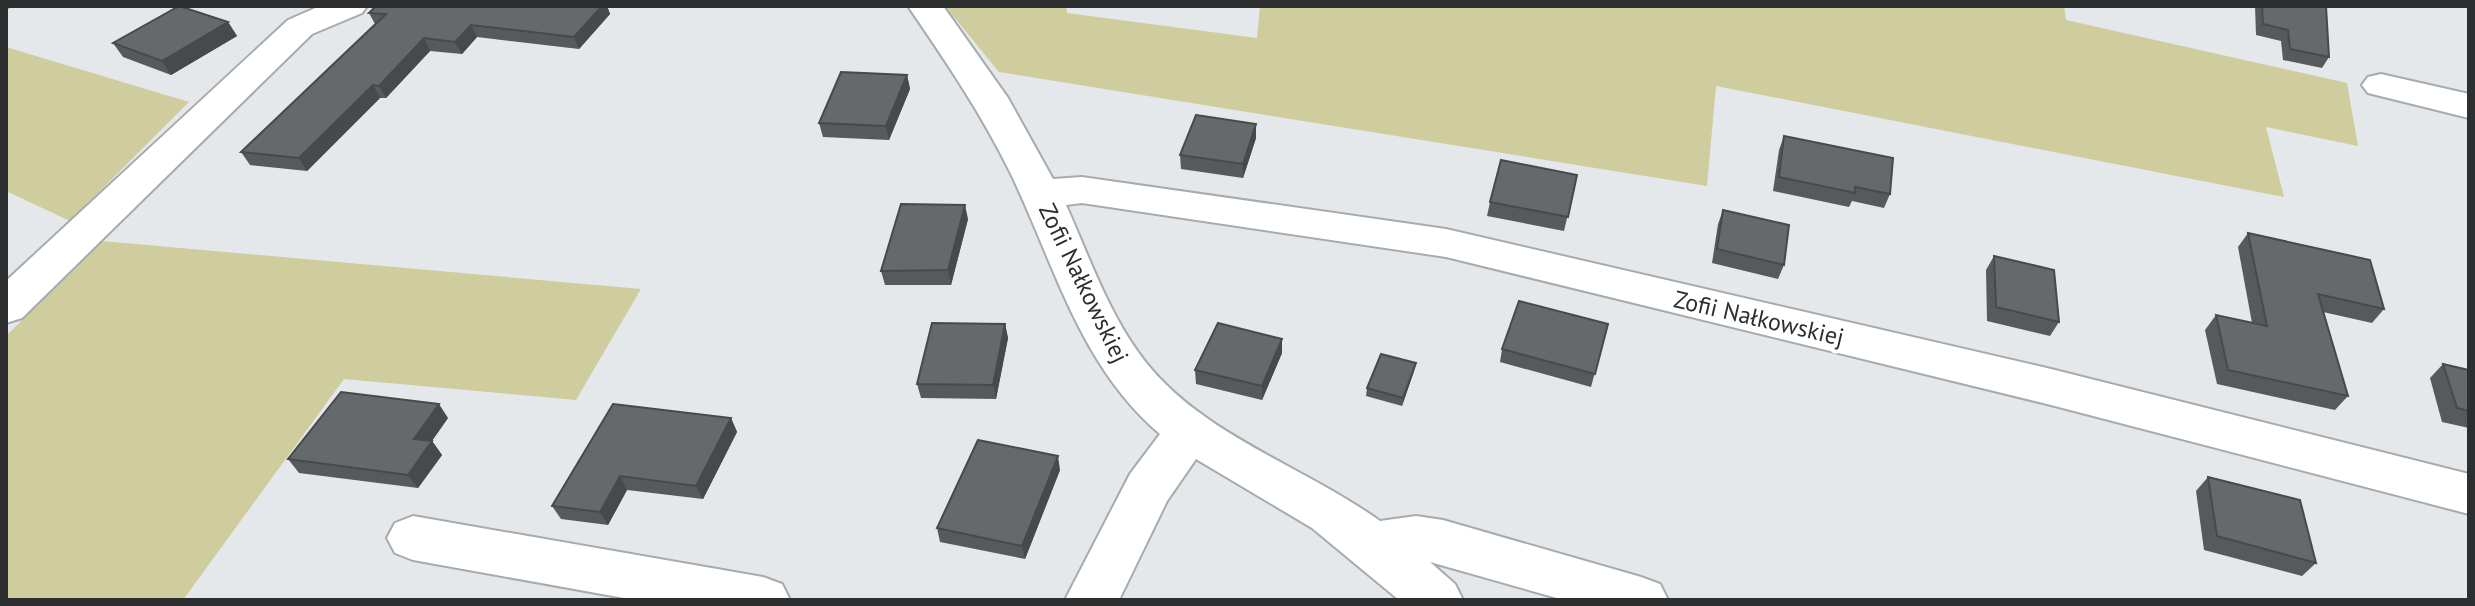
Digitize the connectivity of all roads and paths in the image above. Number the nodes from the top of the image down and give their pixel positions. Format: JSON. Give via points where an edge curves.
{"nodes":[{"id":1,"x":350,"y":6,"type":"edge"},
{"id":2,"x":925,"y":6,"type":"edge"},
{"id":3,"x":2381,"y":85,"type":"dead end"},
{"id":4,"x":2469,"y":106,"type":"edge"},
{"id":5,"x":1040,"y":193,"type":"junction"},
{"id":6,"x":6,"y":307,"type":"edge"},
{"id":7,"x":1190,"y":430,"type":"junction"},
{"id":8,"x":2469,"y":494,"type":"edge"},
{"id":9,"x":413,"y":538,"type":"dead end"},
{"id":10,"x":1374,"y":544,"type":"junction"},
{"id":11,"x":763,"y":600,"type":"edge"},
{"id":12,"x":1092,"y":600,"type":"edge"},
{"id":13,"x":1436,"y":600,"type":"edge"},
{"id":14,"x":1641,"y":600,"type":"edge"}],
"edges":[{"from":1,"to":6,"type":"street","via":[[300,27]]},
{"from":2,"to":5,"type":"street","name":"Zofii Nałkowskiej","via":[[986,95]]},
{"from":3,"to":4,"type":"street"},
{"from":5,"to":7,"type":"street","name":"Zofii Nałkowskiej","via":[[1118,356],[1136,384]]},
{"from":5,"to":8,"type":"street","name":"Zofii Nałkowskiej","via":[[1082,190],[1446,243],[2051,387]]},
{"from":7,"to":10,"type":"street","name":"Zofii Nałkowskiej"},
{"from":7,"to":12,"type":"street","via":[[1148,488]]},
{"from":9,"to":11,"type":"street"},
{"from":10,"to":13,"type":"street","name":"Zofii Nałkowskiej"},
{"from":10,"to":14,"type":"street","via":[[1416,538],[1443,542]]}]}
